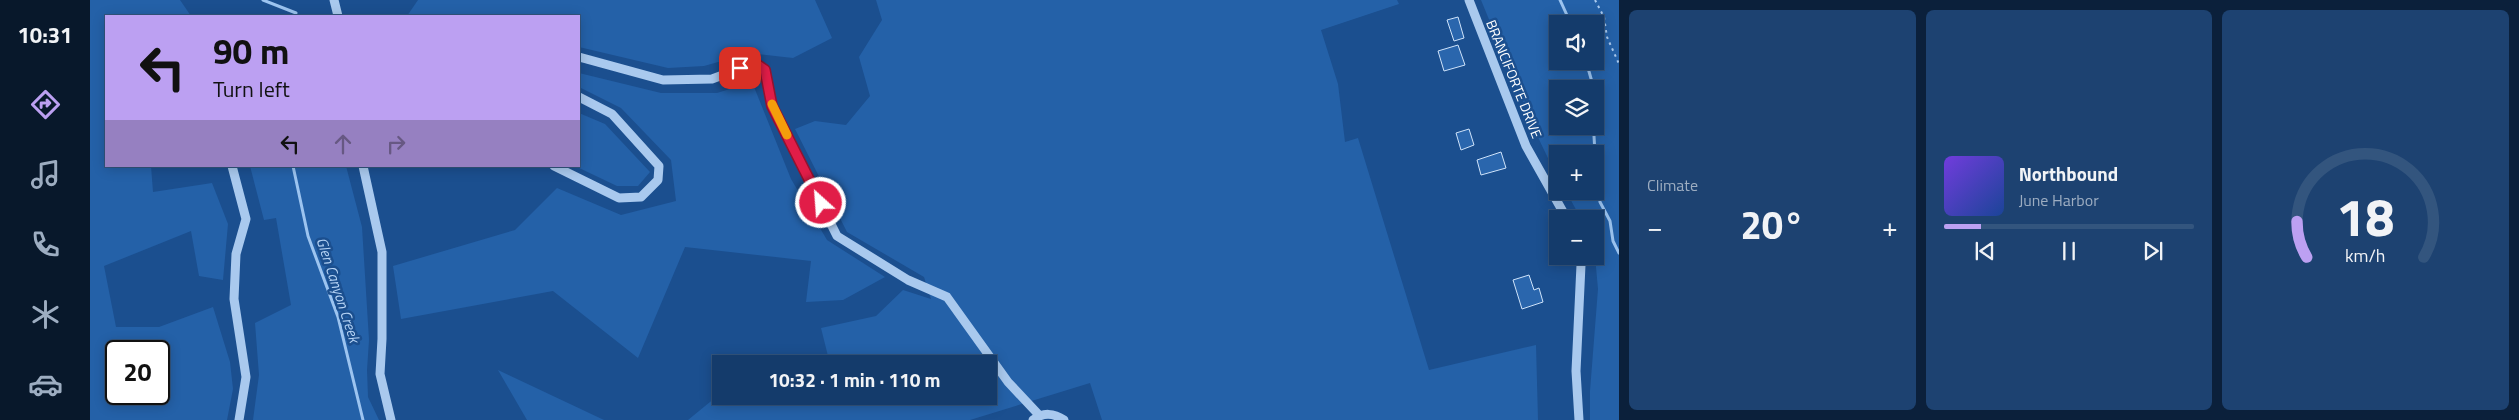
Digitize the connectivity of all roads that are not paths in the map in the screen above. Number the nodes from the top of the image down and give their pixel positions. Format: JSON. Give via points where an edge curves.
{"nodes":[{"id":1,"x":334,"y":0,"type":"edge"},
{"id":2,"x":1469,"y":0,"type":"edge"},
{"id":3,"x":338,"y":15,"type":"edge"},
{"id":4,"x":580,"y":57,"type":"edge"},
{"id":5,"x":580,"y":98,"type":"edge"},
{"id":6,"x":232,"y":167,"type":"edge"},
{"id":7,"x":363,"y":167,"type":"edge"},
{"id":8,"x":556,"y":167,"type":"edge"},
{"id":9,"x":1562,"y":210,"type":"edge"},
{"id":10,"x":1581,"y":265,"type":"edge"},
{"id":11,"x":1036,"y":418,"type":"edge"},
{"id":12,"x":239,"y":420,"type":"edge"},
{"id":13,"x":391,"y":420,"type":"edge"},
{"id":14,"x":1064,"y":420,"type":"edge"},
{"id":15,"x":1579,"y":420,"type":"edge"}],
"edges":[{"from":1,"to":3,"type":"street"},
{"from":2,"to":9,"type":"street","name":"BRANCIFORTE DRIVE","via":[[1526,146]]},
{"from":4,"to":11,"type":"street","via":[[662,80],[712,79],[755,63],[765,70],[772,106],[837,236],[908,280],[947,297]]},
{"from":5,"to":8,"type":"street","via":[[612,114],[659,166],[658,180],[641,197],[619,198]]},
{"from":6,"to":12,"type":"street","via":[[246,219],[236,254],[234,299],[246,377]]},
{"from":7,"to":13,"type":"street","via":[[382,252],[380,374]]},
{"from":10,"to":15,"type":"street","via":[[1576,371]]},
{"from":11,"to":14,"type":"street","via":[[1057,415]]}]}
